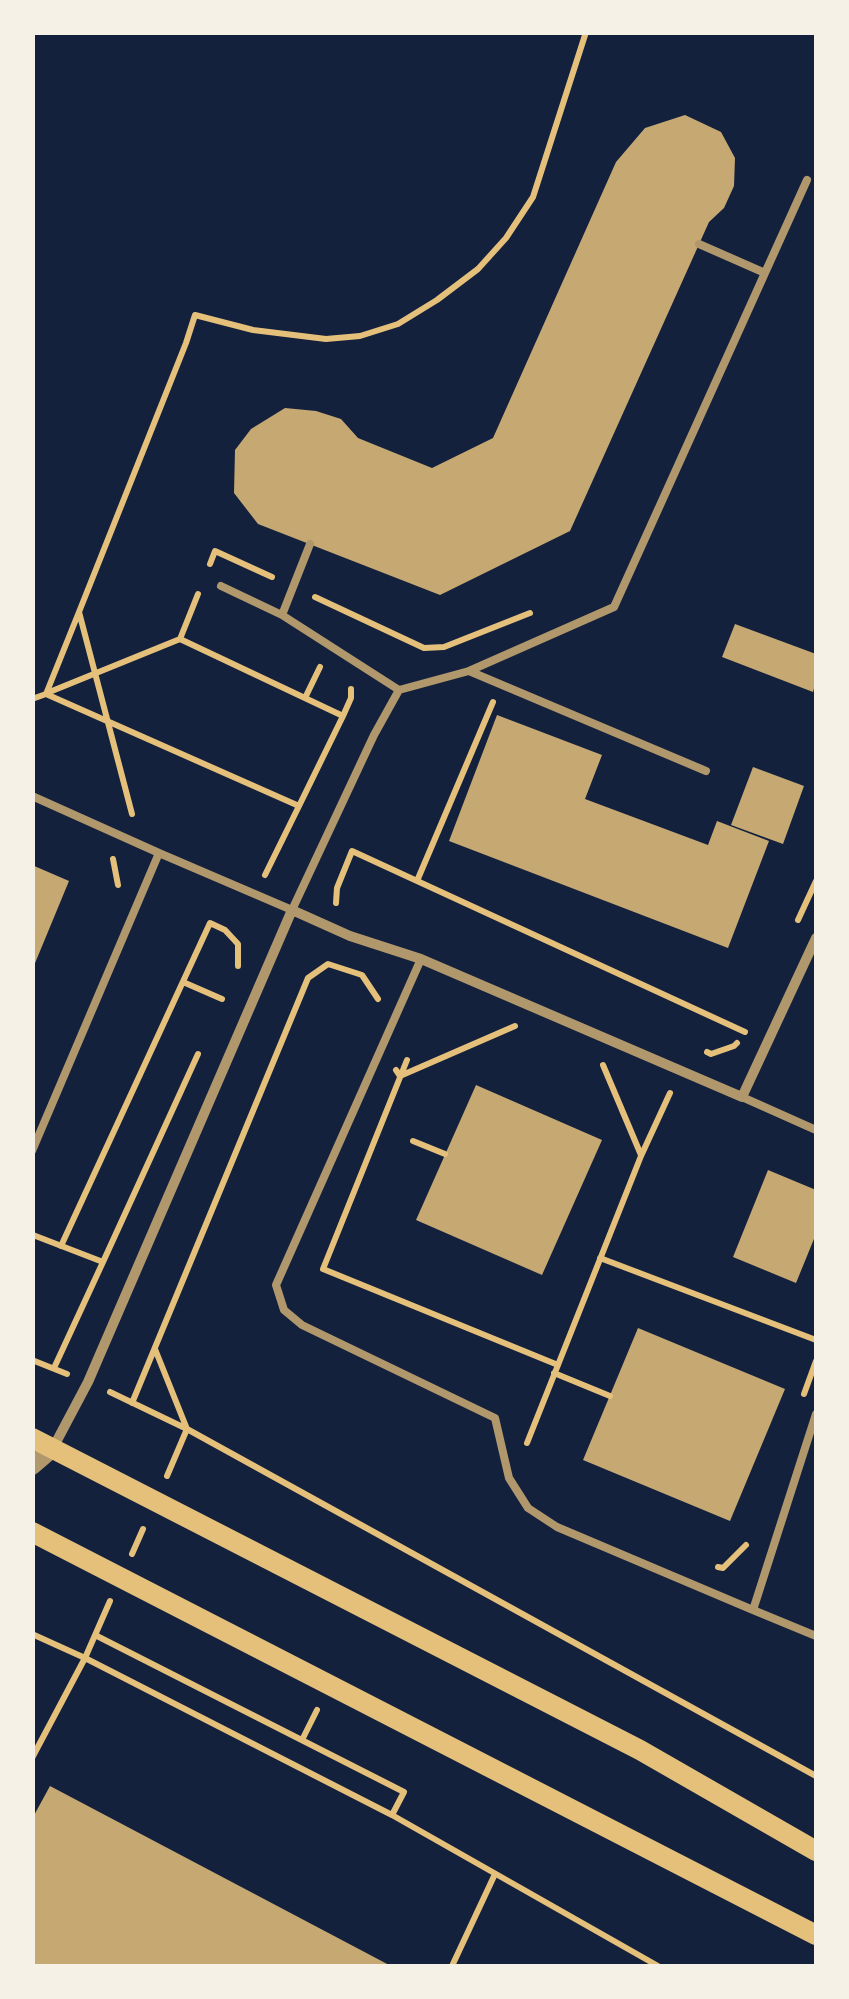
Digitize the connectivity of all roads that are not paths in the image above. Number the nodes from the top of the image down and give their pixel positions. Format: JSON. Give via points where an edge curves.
{"nodes":[{"id":1,"x":807,"y":180,"type":"dead end"},
{"id":2,"x":698,"y":244,"type":"dead end"},
{"id":3,"x":765,"y":273,"type":"junction"},
{"id":4,"x":310,"y":544,"type":"dead end"},
{"id":5,"x":221,"y":586,"type":"dead end"},
{"id":6,"x":282,"y":615,"type":"junction"},
{"id":7,"x":469,"y":671,"type":"junction"},
{"id":8,"x":399,"y":690,"type":"junction"},
{"id":9,"x":706,"y":771,"type":"dead end"},
{"id":10,"x":32,"y":796,"type":"edge"},
{"id":11,"x":159,"y":854,"type":"junction"},
{"id":12,"x":292,"y":910,"type":"junction"},
{"id":13,"x":816,"y":938,"type":"edge"},
{"id":14,"x":420,"y":959,"type":"junction"},
{"id":15,"x":742,"y":1097,"type":"junction"},
{"id":16,"x":816,"y":1130,"type":"edge"},
{"id":17,"x":32,"y":1152,"type":"edge"},
{"id":18,"x":816,"y":1420,"type":"edge"},
{"id":19,"x":32,"y":1438,"type":"edge"},
{"id":20,"x":53,"y":1448,"type":"junction"},
{"id":21,"x":32,"y":1466,"type":"edge"},
{"id":22,"x":32,"y":1532,"type":"edge"},
{"id":23,"x":753,"y":1610,"type":"junction"},
{"id":24,"x":816,"y":1636,"type":"edge"},
{"id":25,"x":816,"y":1851,"type":"edge"},
{"id":26,"x":816,"y":1936,"type":"edge"}],
"edges":[{"from":1,"to":3,"type":"lane"},
{"from":2,"to":3,"type":"lane"},
{"from":3,"to":7,"type":"lane","via":[[614,607]]},
{"from":4,"to":6,"type":"lane"},
{"from":5,"to":6,"type":"lane"},
{"from":6,"to":8,"type":"lane"},
{"from":7,"to":8,"type":"lane"},
{"from":7,"to":9,"type":"lane"},
{"from":8,"to":12,"type":"lane"},
{"from":10,"to":11,"type":"lane"},
{"from":11,"to":12,"type":"lane"},
{"from":11,"to":17,"type":"lane"},
{"from":12,"to":14,"type":"street"},
{"from":12,"to":20,"type":"street","via":[[88,1382]]},
{"from":13,"to":15,"type":"street"},
{"from":14,"to":15,"type":"street"},
{"from":14,"to":23,"type":"lane","via":[[276,1285],[284,1310],[302,1325],[495,1418],[510,1478],[528,1508],[557,1528]]},
{"from":15,"to":16,"type":"lane"},
{"from":18,"to":23,"type":"lane"},
{"from":19,"to":20,"type":"main road"},
{"from":20,"to":21,"type":"street"},
{"from":20,"to":25,"type":"main road","via":[[640,1750]]},
{"from":22,"to":26,"type":"main road"},
{"from":23,"to":24,"type":"lane"}]}
